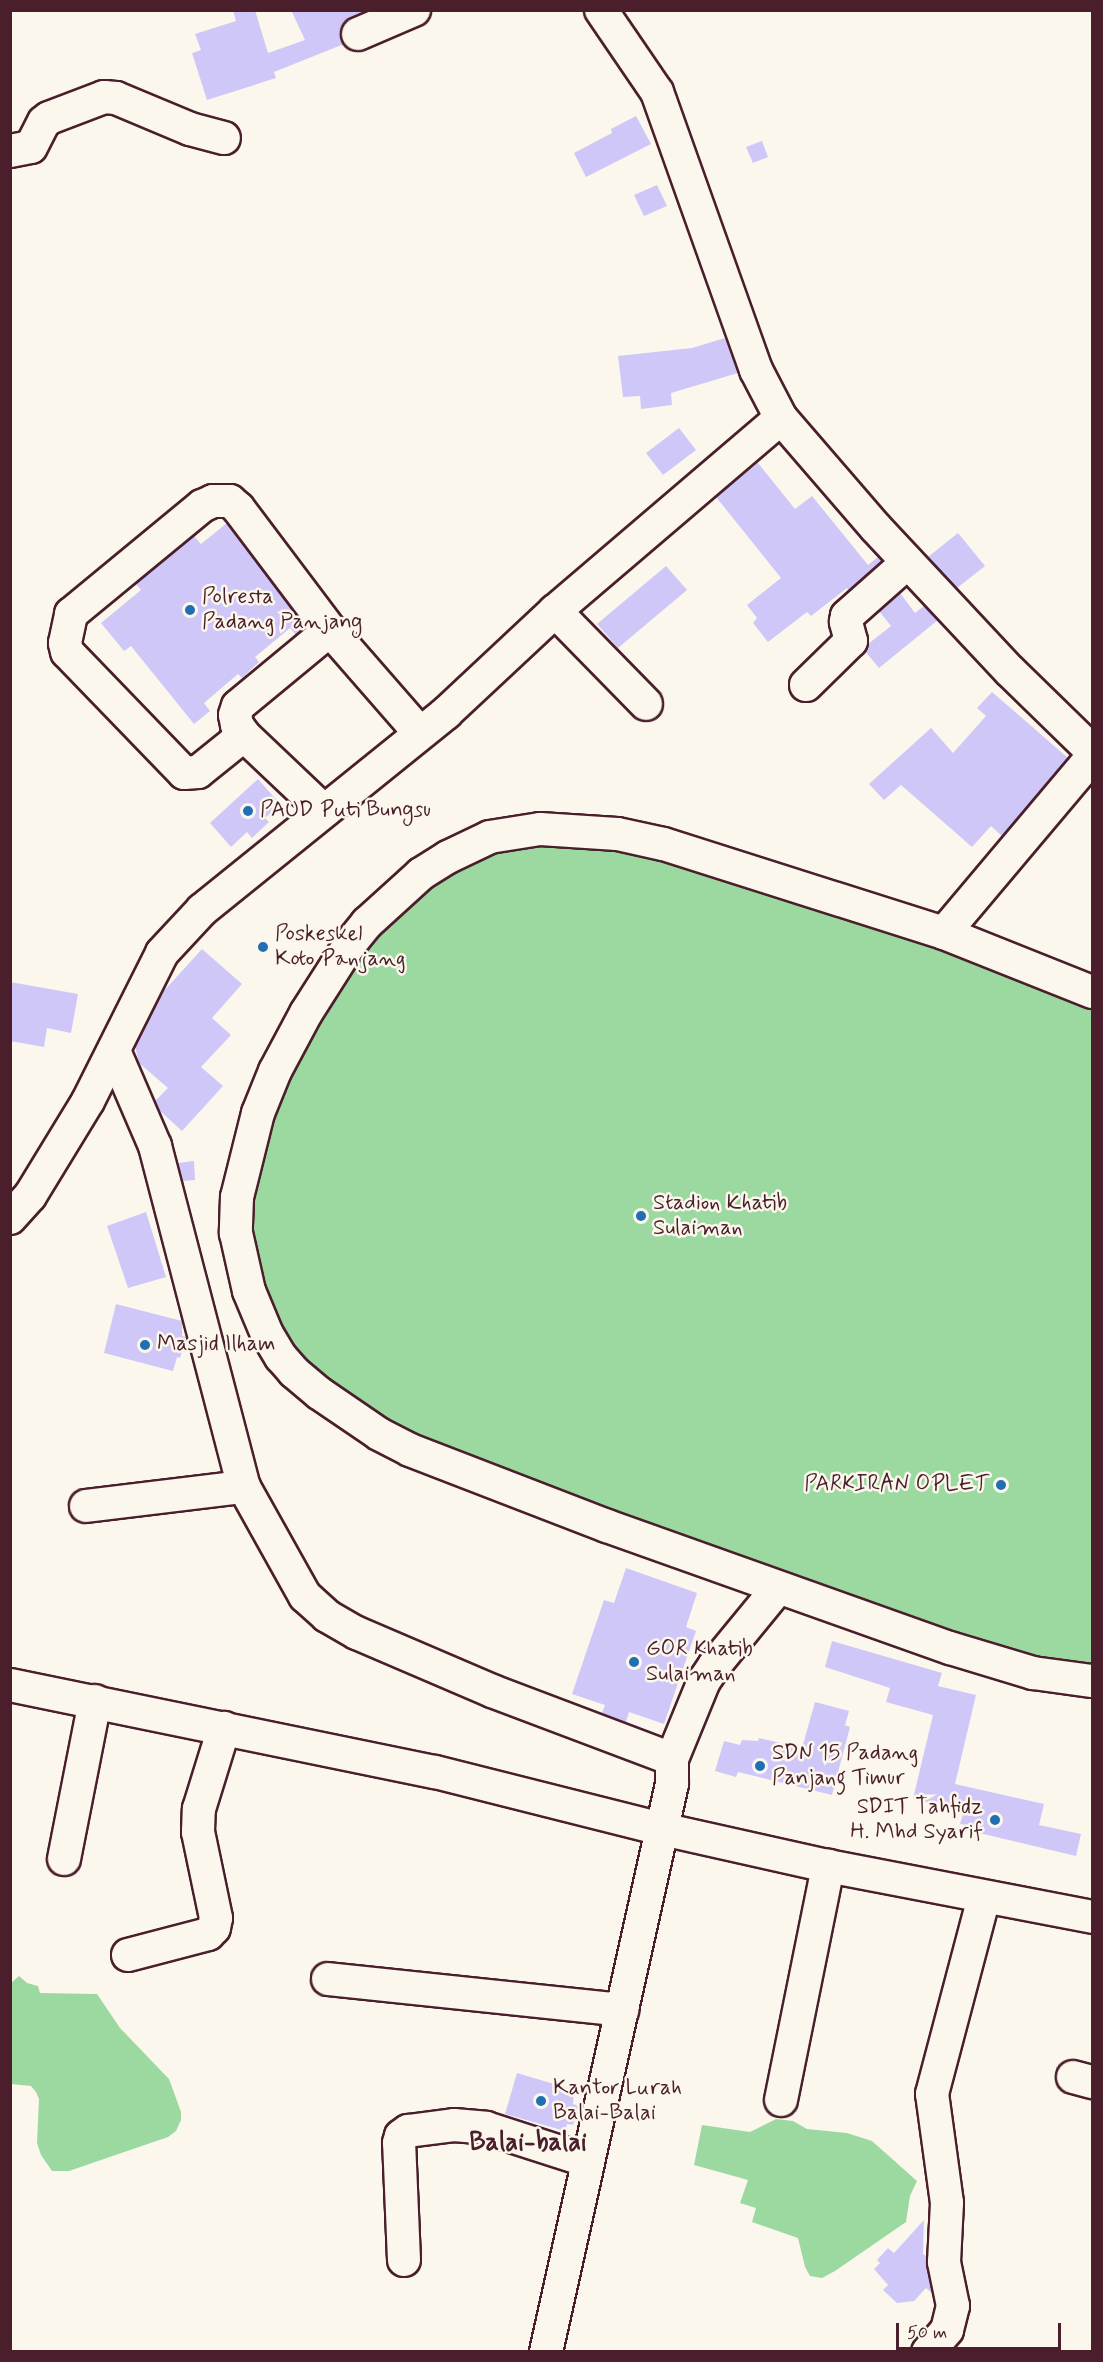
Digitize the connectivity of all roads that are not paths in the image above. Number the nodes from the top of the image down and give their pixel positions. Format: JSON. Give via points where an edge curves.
{"nodes":[{"id":1,"x":414,"y":10,"type":"edge"},
{"id":2,"x":601,"y":10,"type":"edge"},
{"id":3,"x":358,"y":34,"type":"dead end"},
{"id":4,"x":224,"y":138,"type":"dead end"},
{"id":5,"x":10,"y":151,"type":"edge"},
{"id":6,"x":781,"y":418,"type":"junction"},
{"id":7,"x":908,"y":562,"type":"junction"},
{"id":8,"x":555,"y":610,"type":"junction"},
{"id":9,"x":330,"y":630,"type":"junction"},
{"id":10,"x":806,"y":685,"type":"dead end"},
{"id":11,"x":646,"y":704,"type":"dead end"},
{"id":12,"x":419,"y":732,"type":"junction"},
{"id":13,"x":244,"y":735,"type":"junction"},
{"id":14,"x":1092,"y":751,"type":"edge"},
{"id":15,"x":1092,"y":757,"type":"edge"},
{"id":16,"x":324,"y":811,"type":"junction"},
{"id":17,"x":944,"y":933,"type":"junction"},
{"id":18,"x":1092,"y":992,"type":"edge"},
{"id":19,"x":115,"y":1053,"type":"junction"},
{"id":20,"x":10,"y":1218,"type":"edge"},
{"id":21,"x":244,"y":1487,"type":"junction"},
{"id":22,"x":86,"y":1506,"type":"dead end"},
{"id":23,"x":778,"y":1588,"type":"junction"},
{"id":24,"x":1092,"y":1681,"type":"edge"},
{"id":25,"x":10,"y":1685,"type":"edge"},
{"id":26,"x":95,"y":1701,"type":"junction"},
{"id":27,"x":224,"y":1728,"type":"junction"},
{"id":28,"x":672,"y":1759,"type":"junction"},
{"id":29,"x":662,"y":1830,"type":"junction"},
{"id":30,"x":64,"y":1859,"type":"dead end"},
{"id":31,"x":828,"y":1866,"type":"junction"},
{"id":32,"x":984,"y":1897,"type":"junction"},
{"id":33,"x":1092,"y":1917,"type":"edge"},
{"id":34,"x":128,"y":1955,"type":"dead end"},
{"id":35,"x":328,"y":1979,"type":"dead end"},
{"id":36,"x":622,"y":2010,"type":"junction"},
{"id":37,"x":781,"y":2100,"type":"dead end"},
{"id":38,"x":588,"y":2160,"type":"junction"},
{"id":39,"x":404,"y":2260,"type":"dead end"},
{"id":40,"x":546,"y":2352,"type":"edge"},
{"id":41,"x":928,"y":2352,"type":"edge"}],
"edges":[{"from":1,"to":3,"type":"street"},
{"from":2,"to":6,"type":"street","via":[[657,92],[756,370]]},
{"from":4,"to":5,"type":"street","via":[[104,97],[49,118],[31,147]]},
{"from":6,"to":7,"type":"street"},
{"from":6,"to":8,"type":"street"},
{"from":7,"to":10,"type":"street","via":[[847,616],[851,641]]},
{"from":7,"to":14,"type":"street"},
{"from":8,"to":11,"type":"street"},
{"from":8,"to":12,"type":"street","via":[[446,713]]},
{"from":9,"to":12,"type":"street"},
{"from":9,"to":13,"type":"street","via":[[238,706],[237,725]]},
{"from":9,"to":13,"type":"street","via":[[230,501],[202,506],[71,614],[67,652],[184,773],[198,772]]},
{"from":12,"to":16,"type":"street"},
{"from":13,"to":16,"type":"street"},
{"from":15,"to":17,"type":"street"},
{"from":16,"to":19,"type":"street","via":[[201,910],[162,953]]},
{"from":17,"to":18,"type":"street"},
{"from":17,"to":23,"type":"street","via":[[685,851],[628,837],[540,829],[490,837],[421,874],[367,923],[350,944],[275,1071],[249,1146],[237,1197],[237,1246],[249,1291],[267,1334],[294,1372],[357,1420],[410,1450]]},
{"from":19,"to":20,"type":"street","via":[[30,1196]]},
{"from":19,"to":21,"type":"street","via":[[155,1146]]},
{"from":21,"to":22,"type":"street"},
{"from":21,"to":28,"type":"street","via":[[305,1596],[327,1616],[357,1633],[492,1691]]},
{"from":23,"to":24,"type":"street","via":[[1022,1670]]},
{"from":23,"to":28,"type":"street","via":[[704,1681]]},
{"from":25,"to":26,"type":"street"},
{"from":26,"to":27,"type":"street"},
{"from":26,"to":30,"type":"street"},
{"from":27,"to":29,"type":"street","via":[[435,1772]]},
{"from":27,"to":34,"type":"street","via":[[199,1809],[198,1832],[216,1918],[214,1928],[208,1934]]},
{"from":28,"to":29,"type":"street","via":[[672,1784]]},
{"from":29,"to":31,"type":"street"},
{"from":29,"to":36,"type":"street"},
{"from":31,"to":32,"type":"street"},
{"from":31,"to":37,"type":"street"},
{"from":32,"to":33,"type":"street"},
{"from":32,"to":41,"type":"street","via":[[932,2094],[947,2203],[944,2262],[953,2306],[947,2330]]},
{"from":35,"to":36,"type":"street"},
{"from":36,"to":38,"type":"street"},
{"from":38,"to":39,"type":"street","via":[[486,2128],[454,2125],[408,2131],[399,2143]]},
{"from":38,"to":40,"type":"street"}]}
